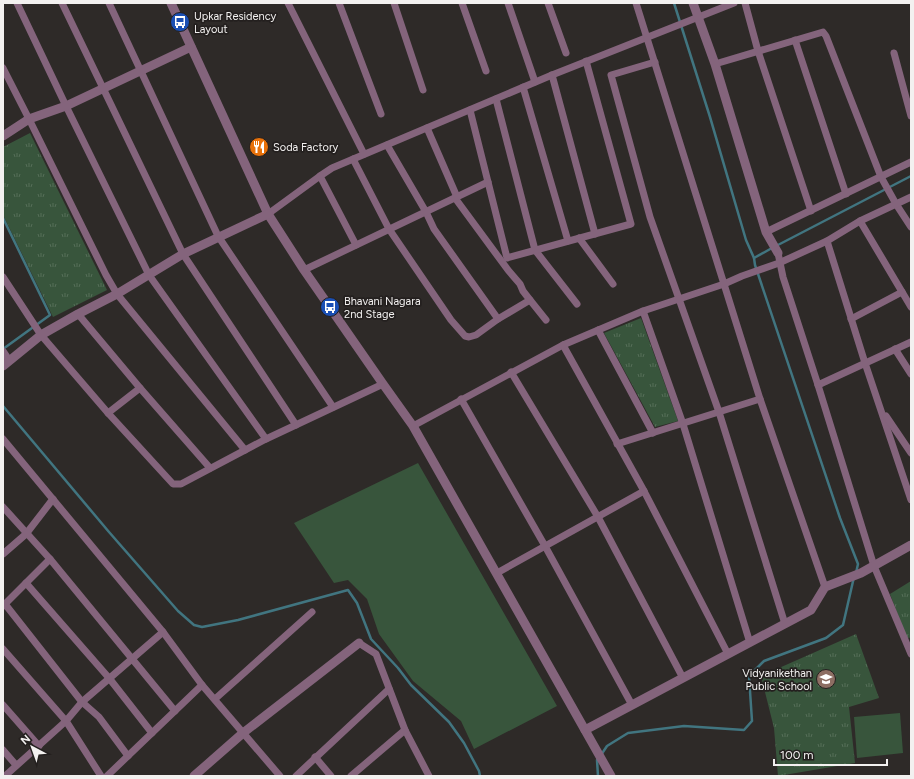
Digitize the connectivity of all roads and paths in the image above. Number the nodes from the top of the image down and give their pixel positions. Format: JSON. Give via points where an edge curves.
{"nodes":[{"id":1,"x":18,"y":3,"type":"edge"},
{"id":2,"x":62,"y":3,"type":"edge"},
{"id":3,"x":109,"y":3,"type":"edge"},
{"id":4,"x":171,"y":3,"type":"edge"},
{"id":5,"x":288,"y":3,"type":"edge"},
{"id":6,"x":338,"y":3,"type":"edge"},
{"id":7,"x":394,"y":3,"type":"edge"},
{"id":8,"x":462,"y":3,"type":"edge"},
{"id":9,"x":508,"y":3,"type":"edge"},
{"id":10,"x":548,"y":3,"type":"edge"},
{"id":11,"x":636,"y":3,"type":"edge"},
{"id":12,"x":693,"y":3,"type":"edge"},
{"id":13,"x":734,"y":3,"type":"edge"},
{"id":14,"x":745,"y":3,"type":"edge"},
{"id":15,"x":698,"y":17,"type":"junction"},
{"id":16,"x":647,"y":37,"type":"junction"},
{"id":17,"x":795,"y":40,"type":"junction"},
{"id":18,"x":191,"y":47,"type":"junction"},
{"id":19,"x":758,"y":51,"type":"junction"},
{"id":20,"x":566,"y":53,"type":"dead end"},
{"id":21,"x":894,"y":53,"type":"dead end"},
{"id":22,"x":586,"y":62,"type":"junction"},
{"id":23,"x":655,"y":62,"type":"junction"},
{"id":24,"x":715,"y":64,"type":"junction"},
{"id":25,"x":3,"y":68,"type":"edge"},
{"id":26,"x":141,"y":70,"type":"junction"},
{"id":27,"x":486,"y":71,"type":"dead end"},
{"id":28,"x":552,"y":75,"type":"junction"},
{"id":29,"x":534,"y":82,"type":"junction"},
{"id":30,"x":103,"y":88,"type":"junction"},
{"id":31,"x":523,"y":88,"type":"junction"},
{"id":32,"x":423,"y":90,"type":"dead end"},
{"id":33,"x":496,"y":99,"type":"junction"},
{"id":34,"x":66,"y":106,"type":"junction"},
{"id":35,"x":470,"y":110,"type":"junction"},
{"id":36,"x":381,"y":114,"type":"dead end"},
{"id":37,"x":911,"y":116,"type":"edge"},
{"id":38,"x":29,"y":119,"type":"junction"},
{"id":39,"x":427,"y":128,"type":"junction"},
{"id":40,"x":3,"y":136,"type":"edge"},
{"id":41,"x":387,"y":144,"type":"junction"},
{"id":42,"x":364,"y":154,"type":"junction"},
{"id":43,"x":354,"y":159,"type":"junction"},
{"id":44,"x":911,"y":162,"type":"edge"},
{"id":45,"x":320,"y":176,"type":"junction"},
{"id":46,"x":883,"y":179,"type":"junction"},
{"id":47,"x":488,"y":182,"type":"junction"},
{"id":48,"x":846,"y":194,"type":"junction"},
{"id":49,"x":911,"y":196,"type":"edge"},
{"id":50,"x":456,"y":197,"type":"junction"},
{"id":51,"x":895,"y":203,"type":"junction"},
{"id":52,"x":811,"y":211,"type":"junction"},
{"id":53,"x":426,"y":212,"type":"junction"},
{"id":54,"x":268,"y":214,"type":"junction"},
{"id":55,"x":860,"y":221,"type":"junction"},
{"id":56,"x":911,"y":227,"type":"edge"},
{"id":57,"x":389,"y":229,"type":"junction"},
{"id":58,"x":766,"y":232,"type":"junction"},
{"id":59,"x":595,"y":234,"type":"junction"},
{"id":60,"x":218,"y":236,"type":"junction"},
{"id":61,"x":579,"y":238,"type":"junction"},
{"id":62,"x":568,"y":241,"type":"junction"},
{"id":63,"x":827,"y":241,"type":"junction"},
{"id":64,"x":356,"y":245,"type":"junction"},
{"id":65,"x":535,"y":250,"type":"junction"},
{"id":66,"x":183,"y":254,"type":"junction"},
{"id":67,"x":778,"y":254,"type":"joint"},
{"id":68,"x":780,"y":264,"type":"junction"},
{"id":69,"x":304,"y":270,"type":"junction"},
{"id":70,"x":149,"y":274,"type":"junction"},
{"id":71,"x":3,"y":277,"type":"edge"},
{"id":72,"x":613,"y":284,"type":"dead end"},
{"id":73,"x":724,"y":284,"type":"junction"},
{"id":74,"x":902,"y":292,"type":"junction"},
{"id":75,"x":117,"y":294,"type":"junction"},
{"id":76,"x":679,"y":299,"type":"junction"},
{"id":77,"x":530,"y":300,"type":"junction"},
{"id":78,"x":577,"y":304,"type":"dead end"},
{"id":79,"x":911,"y":307,"type":"edge"},
{"id":80,"x":643,"y":310,"type":"junction"},
{"id":81,"x":78,"y":314,"type":"junction"},
{"id":82,"x":498,"y":319,"type":"junction"},
{"id":83,"x":851,"y":319,"type":"junction"},
{"id":84,"x":546,"y":320,"type":"dead end"},
{"id":85,"x":598,"y":330,"type":"junction"},
{"id":86,"x":41,"y":335,"type":"junction"},
{"id":87,"x":911,"y":342,"type":"edge"},
{"id":88,"x":563,"y":345,"type":"junction"},
{"id":89,"x":895,"y":349,"type":"junction"},
{"id":90,"x":3,"y":351,"type":"edge"},
{"id":91,"x":6,"y":363,"type":"edge"},
{"id":92,"x":865,"y":363,"type":"junction"},
{"id":93,"x":511,"y":372,"type":"junction"},
{"id":94,"x":911,"y":374,"type":"edge"},
{"id":95,"x":383,"y":384,"type":"junction"},
{"id":96,"x":818,"y":385,"type":"junction"},
{"id":97,"x":140,"y":388,"type":"junction"},
{"id":98,"x":461,"y":399,"type":"junction"},
{"id":99,"x":760,"y":399,"type":"junction"},
{"id":100,"x":333,"y":407,"type":"junction"},
{"id":101,"x":881,"y":408,"type":"junction"},
{"id":102,"x":718,"y":412,"type":"junction"},
{"id":103,"x":108,"y":413,"type":"junction"},
{"id":104,"x":683,"y":424,"type":"junction"},
{"id":105,"x":296,"y":425,"type":"junction"},
{"id":106,"x":413,"y":426,"type":"junction"},
{"id":107,"x":653,"y":433,"type":"junction"},
{"id":108,"x":3,"y":439,"type":"edge"},
{"id":109,"x":266,"y":439,"type":"junction"},
{"id":110,"x":617,"y":444,"type":"junction"},
{"id":111,"x":245,"y":450,"type":"junction"},
{"id":112,"x":911,"y":453,"type":"edge"},
{"id":113,"x":210,"y":468,"type":"junction"},
{"id":114,"x":644,"y":491,"type":"junction"},
{"id":115,"x":53,"y":499,"type":"junction"},
{"id":116,"x":911,"y":500,"type":"edge"},
{"id":117,"x":3,"y":507,"type":"edge"},
{"id":118,"x":598,"y":517,"type":"junction"},
{"id":119,"x":26,"y":534,"type":"junction"},
{"id":120,"x":911,"y":545,"type":"edge"},
{"id":121,"x":545,"y":546,"type":"junction"},
{"id":122,"x":3,"y":554,"type":"edge"},
{"id":123,"x":50,"y":559,"type":"junction"},
{"id":124,"x":874,"y":566,"type":"junction"},
{"id":125,"x":497,"y":572,"type":"junction"},
{"id":126,"x":26,"y":583,"type":"junction"},
{"id":127,"x":825,"y":587,"type":"junction"},
{"id":128,"x":4,"y":605,"type":"edge"},
{"id":129,"x":312,"y":612,"type":"dead end"},
{"id":130,"x":784,"y":624,"type":"junction"},
{"id":131,"x":163,"y":632,"type":"junction"},
{"id":132,"x":358,"y":643,"type":"joint"},
{"id":133,"x":750,"y":643,"type":"junction"},
{"id":134,"x":909,"y":645,"type":"edge"},
{"id":135,"x":3,"y":649,"type":"edge"},
{"id":136,"x":728,"y":654,"type":"junction"},
{"id":137,"x":911,"y":654,"type":"edge"},
{"id":138,"x":132,"y":658,"type":"junction"},
{"id":139,"x":109,"y":678,"type":"junction"},
{"id":140,"x":683,"y":678,"type":"junction"},
{"id":141,"x":202,"y":685,"type":"junction"},
{"id":142,"x":390,"y":689,"type":"junction"},
{"id":143,"x":215,"y":699,"type":"junction"},
{"id":144,"x":82,"y":702,"type":"junction"},
{"id":145,"x":3,"y":705,"type":"edge"},
{"id":146,"x":632,"y":705,"type":"junction"},
{"id":147,"x":175,"y":711,"type":"junction"},
{"id":148,"x":66,"y":721,"type":"junction"},
{"id":149,"x":405,"y":730,"type":"junction"},
{"id":150,"x":585,"y":730,"type":"junction"},
{"id":151,"x":152,"y":733,"type":"junction"},
{"id":152,"x":243,"y":733,"type":"junction"},
{"id":153,"x":38,"y":746,"type":"junction"},
{"id":154,"x":3,"y":750,"type":"edge"},
{"id":155,"x":128,"y":756,"type":"junction"},
{"id":156,"x":315,"y":757,"type":"junction"},
{"id":157,"x":16,"y":765,"type":"junction"},
{"id":158,"x":428,"y":773,"type":"edge"},
{"id":159,"x":4,"y":776,"type":"edge"},
{"id":160,"x":101,"y":776,"type":"edge"},
{"id":161,"x":107,"y":776,"type":"edge"},
{"id":162,"x":194,"y":776,"type":"edge"},
{"id":163,"x":280,"y":776,"type":"edge"},
{"id":164,"x":296,"y":776,"type":"edge"},
{"id":165,"x":331,"y":776,"type":"edge"},
{"id":166,"x":350,"y":776,"type":"edge"},
{"id":167,"x":420,"y":776,"type":"edge"},
{"id":168,"x":611,"y":776,"type":"edge"}],
"edges":[{"from":1,"to":34,"type":"street"},
{"from":2,"to":30,"type":"street"},
{"from":3,"to":26,"type":"street"},
{"from":4,"to":18,"type":"street"},
{"from":5,"to":42,"type":"street"},
{"from":6,"to":36,"type":"street"},
{"from":7,"to":32,"type":"street"},
{"from":8,"to":27,"type":"street"},
{"from":9,"to":29,"type":"street"},
{"from":10,"to":20,"type":"street"},
{"from":11,"to":16,"type":"street"},
{"from":12,"to":15,"type":"street"},
{"from":13,"to":15,"type":"street"},
{"from":14,"to":19,"type":"street"},
{"from":15,"to":16,"type":"street"},
{"from":15,"to":24,"type":"street"},
{"from":16,"to":22,"type":"street"},
{"from":16,"to":23,"type":"street"},
{"from":17,"to":19,"type":"street"},
{"from":17,"to":46,"type":"street","via":[[823,32],[826,36]]},
{"from":17,"to":48,"type":"street"},
{"from":18,"to":26,"type":"street"},
{"from":18,"to":54,"type":"street"},
{"from":19,"to":24,"type":"street"},
{"from":19,"to":52,"type":"street"},
{"from":21,"to":37,"type":"street"},
{"from":22,"to":28,"type":"street"},
{"from":22,"to":59,"type":"street","via":[[631,224]]},
{"from":23,"to":73,"type":"street"},
{"from":23,"to":76,"type":"street","via":[[610,75],[650,217]]},
{"from":24,"to":58,"type":"street"},
{"from":25,"to":38,"type":"street"},
{"from":26,"to":30,"type":"street"},
{"from":26,"to":60,"type":"street"},
{"from":28,"to":29,"type":"street"},
{"from":28,"to":59,"type":"street"},
{"from":29,"to":31,"type":"street"},
{"from":30,"to":34,"type":"street"},
{"from":30,"to":66,"type":"street"},
{"from":31,"to":33,"type":"street"},
{"from":31,"to":62,"type":"street"},
{"from":33,"to":35,"type":"street"},
{"from":33,"to":65,"type":"street"},
{"from":34,"to":38,"type":"street"},
{"from":34,"to":70,"type":"street"},
{"from":35,"to":39,"type":"street"},
{"from":35,"to":47,"type":"street"},
{"from":38,"to":40,"type":"street"},
{"from":38,"to":75,"type":"street"},
{"from":39,"to":41,"type":"street"},
{"from":39,"to":50,"type":"street"},
{"from":41,"to":42,"type":"street"},
{"from":41,"to":53,"type":"street"},
{"from":42,"to":43,"type":"street"},
{"from":43,"to":45,"type":"street"},
{"from":43,"to":57,"type":"street"},
{"from":44,"to":46,"type":"street"},
{"from":45,"to":54,"type":"street"},
{"from":45,"to":64,"type":"street"},
{"from":46,"to":48,"type":"street"},
{"from":46,"to":51,"type":"street"},
{"from":47,"to":50,"type":"street"},
{"from":47,"to":65,"type":"street","via":[[508,258]]},
{"from":48,"to":52,"type":"street"},
{"from":49,"to":51,"type":"street"},
{"from":50,"to":53,"type":"street"},
{"from":50,"to":77,"type":"street"},
{"from":51,"to":55,"type":"street"},
{"from":51,"to":56,"type":"street"},
{"from":52,"to":58,"type":"street"},
{"from":53,"to":57,"type":"street"},
{"from":53,"to":82,"type":"street","via":[[434,229]]},
{"from":54,"to":60,"type":"street"},
{"from":54,"to":69,"type":"street"},
{"from":55,"to":63,"type":"street"},
{"from":55,"to":74,"type":"street"},
{"from":57,"to":64,"type":"street"},
{"from":57,"to":82,"type":"street","via":[[451,320],[465,336],[476,335]]},
{"from":58,"to":67,"type":"street"},
{"from":59,"to":61,"type":"street"},
{"from":60,"to":66,"type":"street"},
{"from":60,"to":100,"type":"street"},
{"from":61,"to":62,"type":"street"},
{"from":61,"to":72,"type":"street"},
{"from":62,"to":65,"type":"street"},
{"from":63,"to":68,"type":"street"},
{"from":63,"to":83,"type":"street"},
{"from":64,"to":69,"type":"street"},
{"from":65,"to":78,"type":"street"},
{"from":66,"to":70,"type":"street"},
{"from":66,"to":105,"type":"street"},
{"from":67,"to":68,"type":"street"},
{"from":68,"to":73,"type":"street"},
{"from":68,"to":96,"type":"street"},
{"from":69,"to":95,"type":"street"},
{"from":70,"to":75,"type":"street"},
{"from":70,"to":109,"type":"street"},
{"from":71,"to":86,"type":"street"},
{"from":73,"to":76,"type":"street"},
{"from":73,"to":99,"type":"street"},
{"from":74,"to":79,"type":"street"},
{"from":74,"to":83,"type":"street"},
{"from":75,"to":81,"type":"street"},
{"from":75,"to":111,"type":"street"},
{"from":76,"to":80,"type":"street"},
{"from":76,"to":102,"type":"street"},
{"from":77,"to":82,"type":"street"},
{"from":77,"to":84,"type":"street"},
{"from":80,"to":85,"type":"street"},
{"from":80,"to":104,"type":"street"},
{"from":81,"to":86,"type":"street"},
{"from":81,"to":97,"type":"street"},
{"from":83,"to":92,"type":"street"},
{"from":85,"to":88,"type":"street"},
{"from":85,"to":107,"type":"street"},
{"from":86,"to":91,"type":"street"},
{"from":86,"to":103,"type":"street"},
{"from":87,"to":89,"type":"street"},
{"from":88,"to":93,"type":"street"},
{"from":88,"to":110,"type":"street"},
{"from":89,"to":92,"type":"street"},
{"from":89,"to":94,"type":"street"},
{"from":90,"to":91,"type":"street"},
{"from":92,"to":96,"type":"street"},
{"from":92,"to":101,"type":"street"},
{"from":93,"to":98,"type":"street"},
{"from":93,"to":118,"type":"street"},
{"from":95,"to":100,"type":"street"},
{"from":95,"to":106,"type":"street"},
{"from":96,"to":124,"type":"street"},
{"from":97,"to":103,"type":"street"},
{"from":97,"to":113,"type":"street"},
{"from":98,"to":106,"type":"street"},
{"from":98,"to":121,"type":"street"},
{"from":99,"to":102,"type":"street"},
{"from":99,"to":127,"type":"street"},
{"from":100,"to":105,"type":"street"},
{"from":101,"to":112,"type":"street"},
{"from":101,"to":116,"type":"street"},
{"from":102,"to":104,"type":"street"},
{"from":102,"to":130,"type":"street"},
{"from":103,"to":113,"type":"street","via":[[173,484],[180,484]]},
{"from":104,"to":107,"type":"street"},
{"from":104,"to":133,"type":"street"},
{"from":105,"to":109,"type":"street"},
{"from":106,"to":125,"type":"street"},
{"from":107,"to":110,"type":"street"},
{"from":108,"to":115,"type":"street"},
{"from":109,"to":111,"type":"street"},
{"from":110,"to":114,"type":"street"},
{"from":111,"to":113,"type":"street"},
{"from":114,"to":118,"type":"street"},
{"from":114,"to":136,"type":"street"},
{"from":115,"to":119,"type":"street"},
{"from":115,"to":131,"type":"street"},
{"from":117,"to":119,"type":"street"},
{"from":118,"to":121,"type":"street"},
{"from":118,"to":140,"type":"street"},
{"from":119,"to":122,"type":"street"},
{"from":119,"to":123,"type":"street"},
{"from":120,"to":124,"type":"street"},
{"from":121,"to":125,"type":"street"},
{"from":121,"to":146,"type":"street"},
{"from":123,"to":126,"type":"street"},
{"from":123,"to":138,"type":"street"},
{"from":124,"to":127,"type":"street"},
{"from":124,"to":134,"type":"street"},
{"from":125,"to":150,"type":"street"},
{"from":126,"to":128,"type":"street"},
{"from":126,"to":139,"type":"street"},
{"from":127,"to":130,"type":"street","via":[[811,610]]},
{"from":128,"to":144,"type":"street"},
{"from":129,"to":143,"type":"street"},
{"from":130,"to":133,"type":"street"},
{"from":131,"to":138,"type":"street"},
{"from":131,"to":141,"type":"street"},
{"from":132,"to":142,"type":"street","via":[[376,654]]},
{"from":132,"to":152,"type":"street"},
{"from":133,"to":136,"type":"street"},
{"from":134,"to":137,"type":"street"},
{"from":135,"to":148,"type":"street"},
{"from":136,"to":140,"type":"street"},
{"from":138,"to":139,"type":"street"},
{"from":138,"to":147,"type":"street"},
{"from":139,"to":144,"type":"street"},
{"from":139,"to":151,"type":"street"},
{"from":140,"to":146,"type":"street"},
{"from":141,"to":143,"type":"street"},
{"from":141,"to":147,"type":"street"},
{"from":142,"to":149,"type":"street"},
{"from":142,"to":156,"type":"street"},
{"from":143,"to":152,"type":"street"},
{"from":144,"to":148,"type":"street"},
{"from":144,"to":155,"type":"street","via":[[99,717]]},
{"from":145,"to":153,"type":"street"},
{"from":146,"to":150,"type":"street"},
{"from":147,"to":151,"type":"street"},
{"from":148,"to":153,"type":"street"},
{"from":148,"to":160,"type":"street"},
{"from":149,"to":158,"type":"street"},
{"from":149,"to":166,"type":"street"},
{"from":150,"to":168,"type":"street"},
{"from":151,"to":155,"type":"street"},
{"from":152,"to":162,"type":"street"},
{"from":152,"to":163,"type":"street"},
{"from":153,"to":157,"type":"street"},
{"from":154,"to":157,"type":"street"},
{"from":155,"to":161,"type":"street"},
{"from":156,"to":164,"type":"street"},
{"from":156,"to":165,"type":"street"},
{"from":157,"to":159,"type":"street"},
{"from":158,"to":167,"type":"street"}]}
